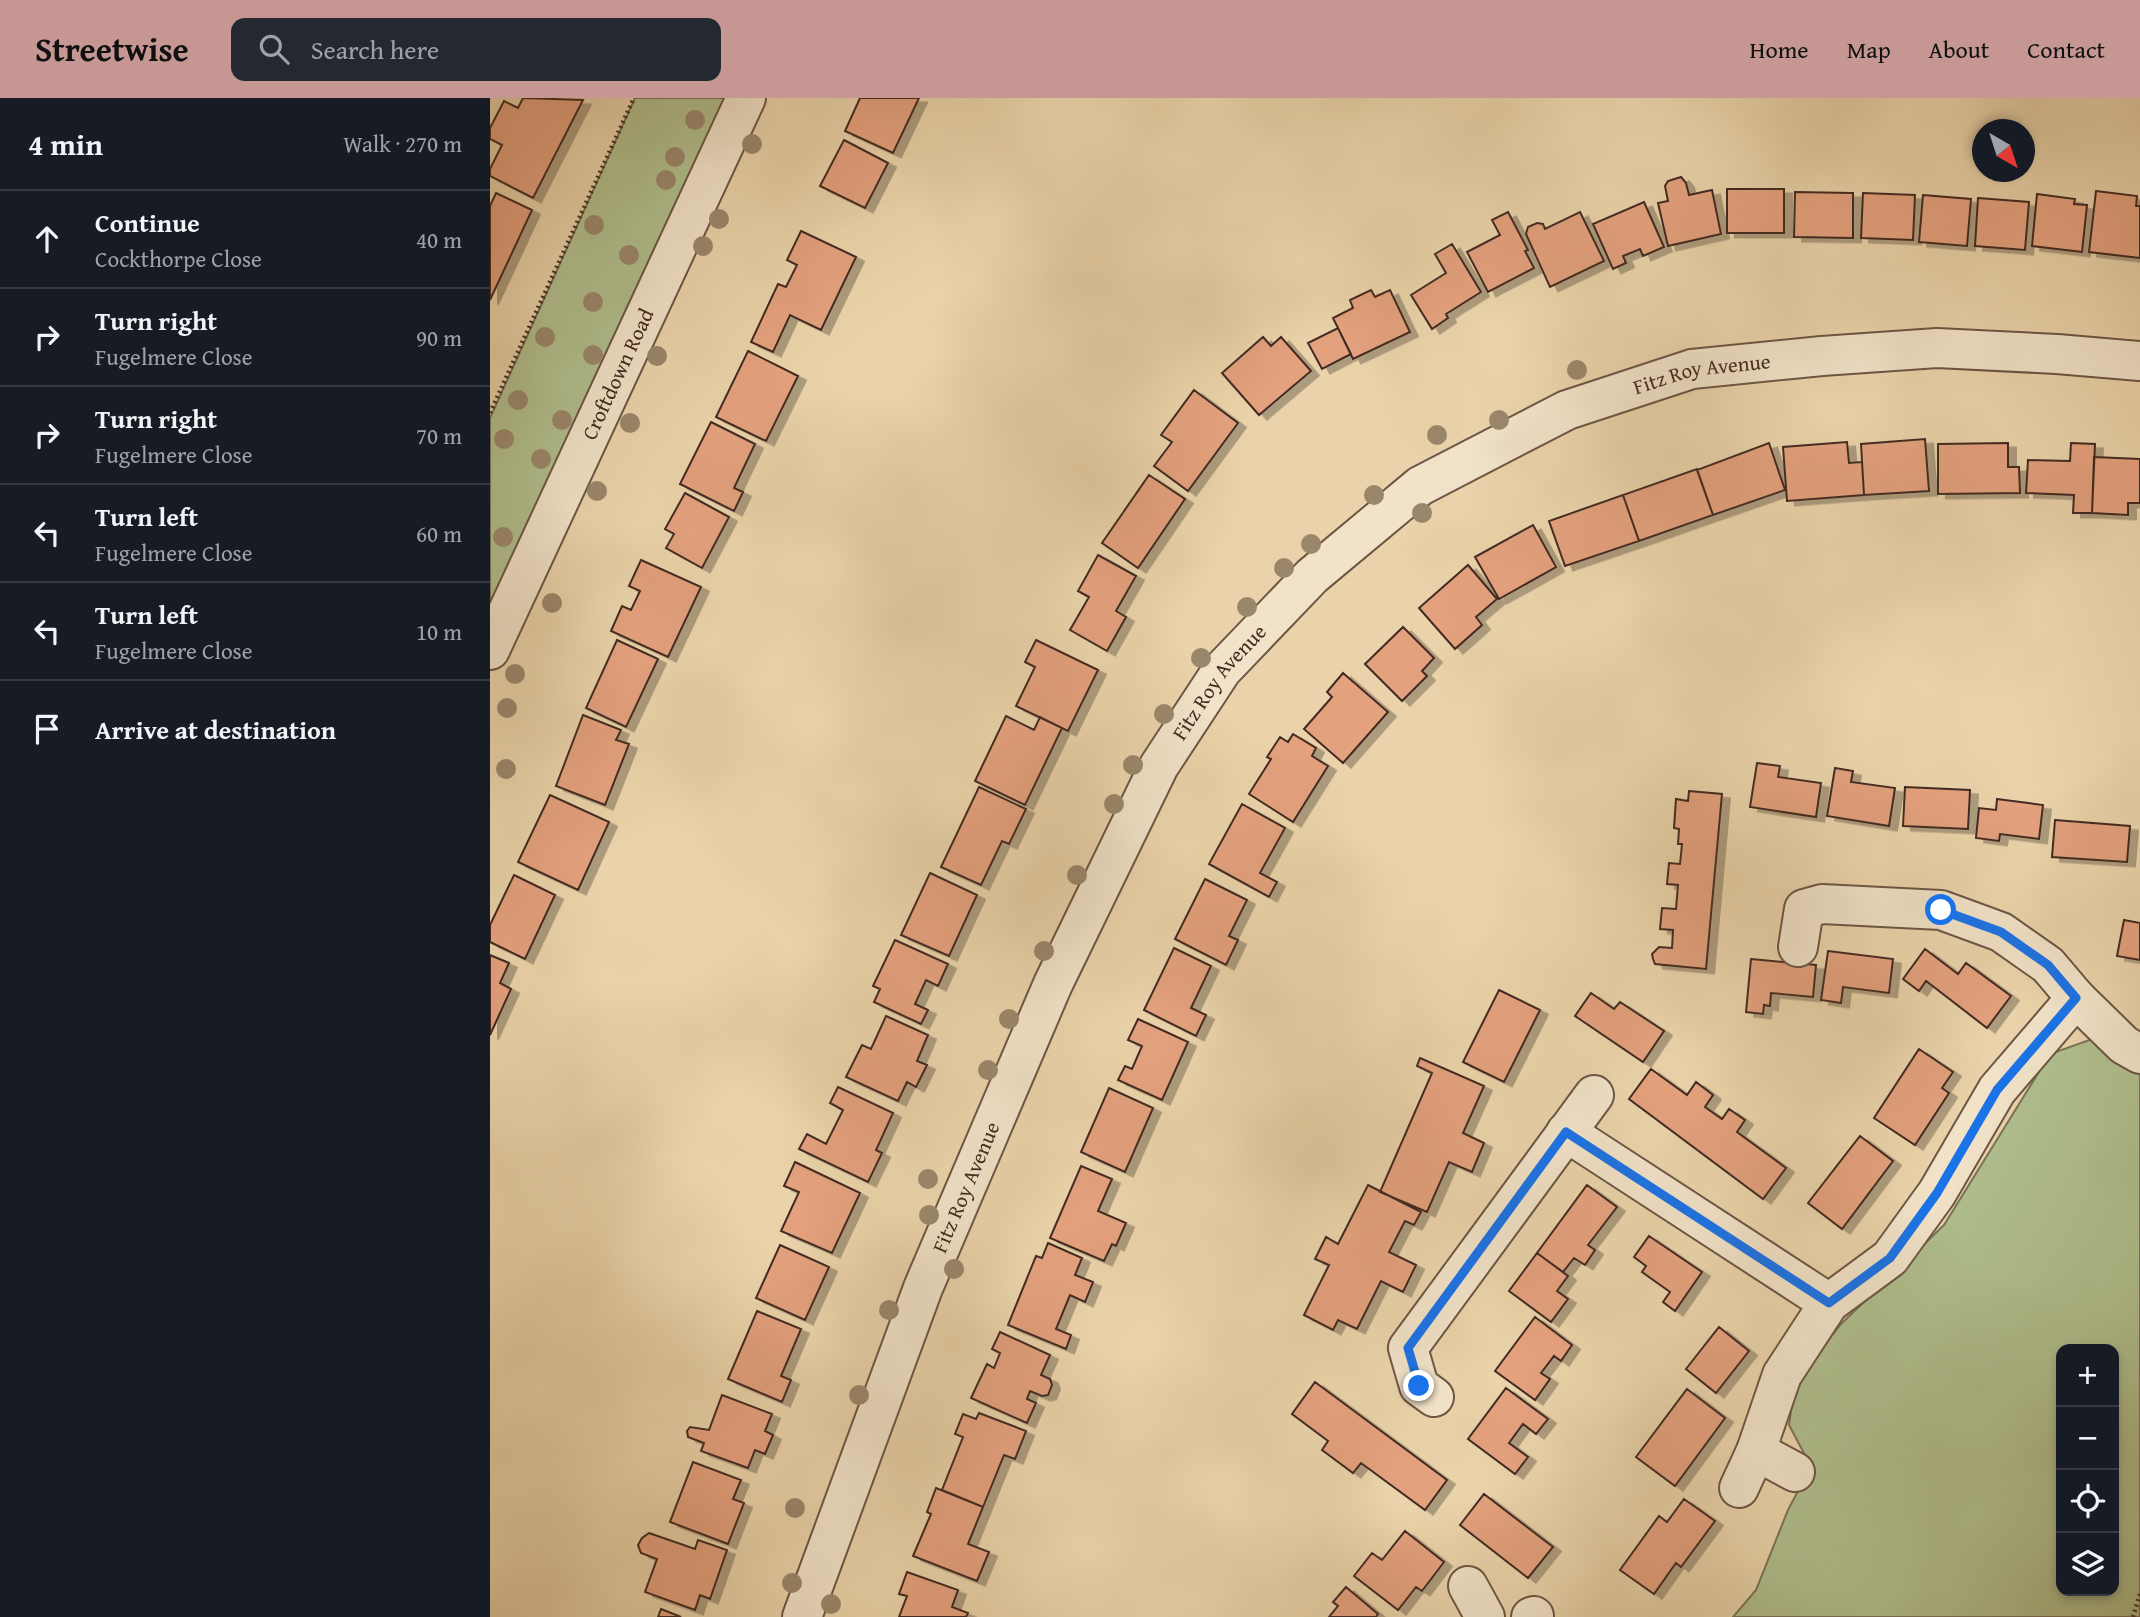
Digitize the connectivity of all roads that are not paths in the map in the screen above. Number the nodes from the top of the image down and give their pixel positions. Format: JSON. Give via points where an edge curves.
{"nodes":[{"id":1,"x":746,"y":98,"type":"edge"},
{"id":2,"x":2140,"y":361,"type":"edge"},
{"id":3,"x":490,"y":650,"type":"edge"},
{"id":4,"x":1798,"y":947,"type":"dead end"},
{"id":5,"x":2076,"y":998,"type":"junction"},
{"id":6,"x":2140,"y":1054,"type":"edge"},
{"id":7,"x":1594,"y":1095,"type":"dead end"},
{"id":8,"x":1566,"y":1132,"type":"junction"},
{"id":9,"x":1829,"y":1303,"type":"junction"},
{"id":10,"x":1434,"y":1396,"type":"dead end"},
{"id":11,"x":1756,"y":1451,"type":"junction"},
{"id":12,"x":1795,"y":1472,"type":"dead end"},
{"id":13,"x":1739,"y":1488,"type":"dead end"},
{"id":14,"x":802,"y":1617,"type":"edge"}],
"edges":[{"from":1,"to":3,"type":"street","name":"Croftdown Road"},
{"from":2,"to":14,"type":"street","name":"Fitz Roy Avenue","via":[[1937,348],[1692,369],[1567,410],[1420,486],[1312,576],[1222,670],[1159,766],[1053,984],[923,1288]]},
{"from":4,"to":5,"type":"street","via":[[1804,909],[1822,904],[1941,910],[2001,932],[2048,965]]},
{"from":5,"to":6,"type":"street","via":[[2124,1045]]},
{"from":5,"to":9,"type":"street","via":[[1997,1090],[1937,1193],[1890,1258]]},
{"from":7,"to":8,"type":"street"},
{"from":8,"to":9,"type":"street"},
{"from":8,"to":10,"type":"street","via":[[1408,1348],[1419,1386]]},
{"from":9,"to":11,"type":"street","via":[[1782,1375]]},
{"from":11,"to":12,"type":"street"},
{"from":11,"to":13,"type":"street"}]}
